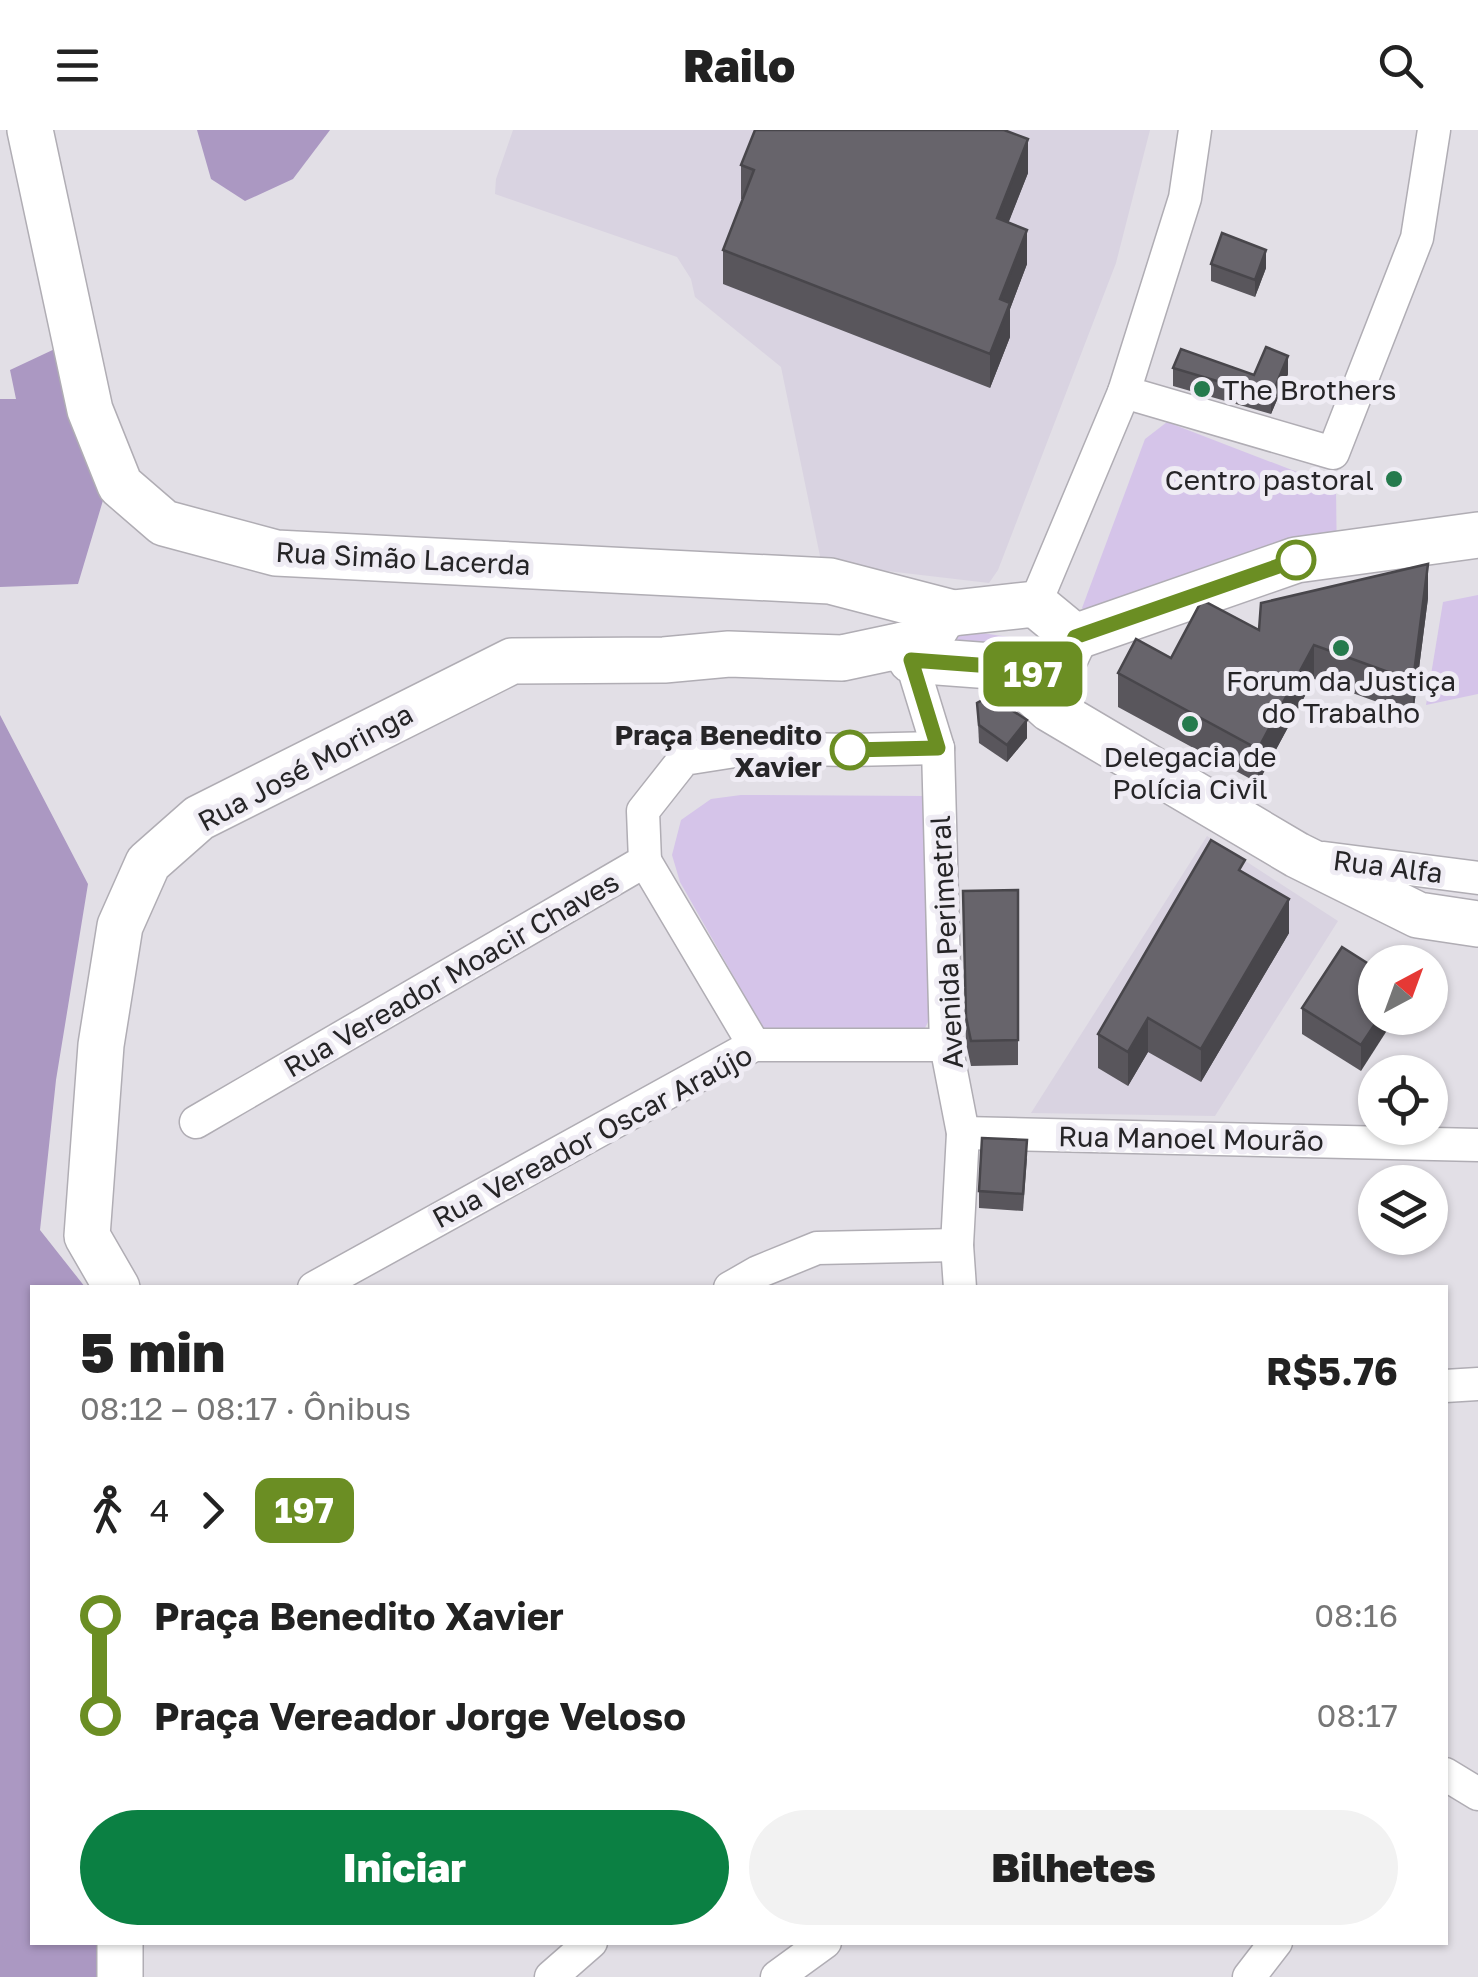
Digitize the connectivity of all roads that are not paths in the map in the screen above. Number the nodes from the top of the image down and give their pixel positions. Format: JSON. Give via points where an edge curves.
{"nodes":[{"id":1,"x":30,"y":130,"type":"edge"},
{"id":2,"x":1195,"y":130,"type":"edge"},
{"id":3,"x":1434,"y":130,"type":"edge"},
{"id":4,"x":1124,"y":392,"type":"junction"},
{"id":5,"x":1478,"y":535,"type":"edge"},
{"id":6,"x":1035,"y":604,"type":"junction"},
{"id":7,"x":1075,"y":637,"type":"junction"},
{"id":8,"x":923,"y":641,"type":"junction"},
{"id":9,"x":1053,"y":694,"type":"junction"},
{"id":10,"x":938,"y":748,"type":"junction"},
{"id":11,"x":1297,"y":855,"type":"junction"},
{"id":12,"x":645,"y":860,"type":"junction"},
{"id":13,"x":1478,"y":878,"type":"edge"},
{"id":14,"x":1478,"y":924,"type":"edge"},
{"id":15,"x":754,"y":1045,"type":"junction"},
{"id":16,"x":946,"y":1045,"type":"junction"},
{"id":17,"x":196,"y":1122,"type":"dead end"},
{"id":18,"x":963,"y":1133,"type":"junction"},
{"id":19,"x":1478,"y":1144,"type":"edge"},
{"id":20,"x":958,"y":1245,"type":"junction"},
{"id":21,"x":116,"y":1285,"type":"edge"},
{"id":22,"x":319,"y":1285,"type":"edge"},
{"id":23,"x":735,"y":1285,"type":"edge"},
{"id":24,"x":960,"y":1285,"type":"edge"},
{"id":25,"x":1478,"y":1384,"type":"edge"},
{"id":26,"x":1448,"y":1386,"type":"edge"},
{"id":27,"x":1448,"y":1776,"type":"edge"},
{"id":28,"x":1478,"y":1794,"type":"edge"},
{"id":29,"x":588,"y":1945,"type":"edge"},
{"id":30,"x":821,"y":1945,"type":"edge"},
{"id":31,"x":1274,"y":1945,"type":"edge"},
{"id":32,"x":551,"y":1977,"type":"edge"},
{"id":33,"x":776,"y":1977,"type":"edge"},
{"id":34,"x":1249,"y":1977,"type":"edge"}],
"edges":[{"from":1,"to":8,"type":"street","name":"Rua Simão Lacerda","via":[[90,410],[120,486],[164,523],[276,553],[830,580]]},
{"from":2,"to":4,"type":"street","via":[[1184,198]]},
{"from":3,"to":4,"type":"street","via":[[1417,238],[1333,453]]},
{"from":4,"to":6,"type":"street"},
{"from":5,"to":7,"type":"street","via":[[1296,560]]},
{"from":6,"to":7,"type":"street"},
{"from":6,"to":8,"type":"street"},
{"from":7,"to":9,"type":"street"},
{"from":8,"to":9,"type":"street","via":[[1005,667]]},
{"from":8,"to":10,"type":"street","name":"Avenida Perimetral"},
{"from":8,"to":21,"type":"street","name":"Rua José Moringa","via":[[842,658],[729,654],[512,661],[199,818],[148,864],[120,926],[101,1045],[87,1236]]},
{"from":9,"to":11,"type":"street"},
{"from":10,"to":12,"type":"street","name":"Rua Vereador Moacir Chaves","via":[[754,748],[684,759],[643,812]]},
{"from":10,"to":16,"type":"street","name":"Avenida Perimetral"},
{"from":11,"to":13,"type":"street","name":"Rua Alfa"},
{"from":11,"to":14,"type":"street","via":[[1418,915]]},
{"from":12,"to":15,"type":"street"},
{"from":12,"to":17,"type":"street","name":"Rua Vereador Moacir Chaves"},
{"from":15,"to":16,"type":"street","name":"Rua Vereador Oscar Araújo"},
{"from":15,"to":22,"type":"street","name":"Rua Vereador Oscar Araújo"},
{"from":16,"to":18,"type":"street","name":"Avenida Perimetral"},
{"from":18,"to":19,"type":"street","name":"Rua Manoel Mourão"},
{"from":18,"to":20,"type":"street","name":"Avenida Perimetral"},
{"from":20,"to":23,"type":"street","via":[[817,1248]]},
{"from":20,"to":24,"type":"street","name":"Avenida Perimetral"},
{"from":25,"to":26,"type":"street"},
{"from":27,"to":28,"type":"street"},
{"from":29,"to":32,"type":"street"},
{"from":30,"to":33,"type":"street"},
{"from":31,"to":34,"type":"street"}]}
